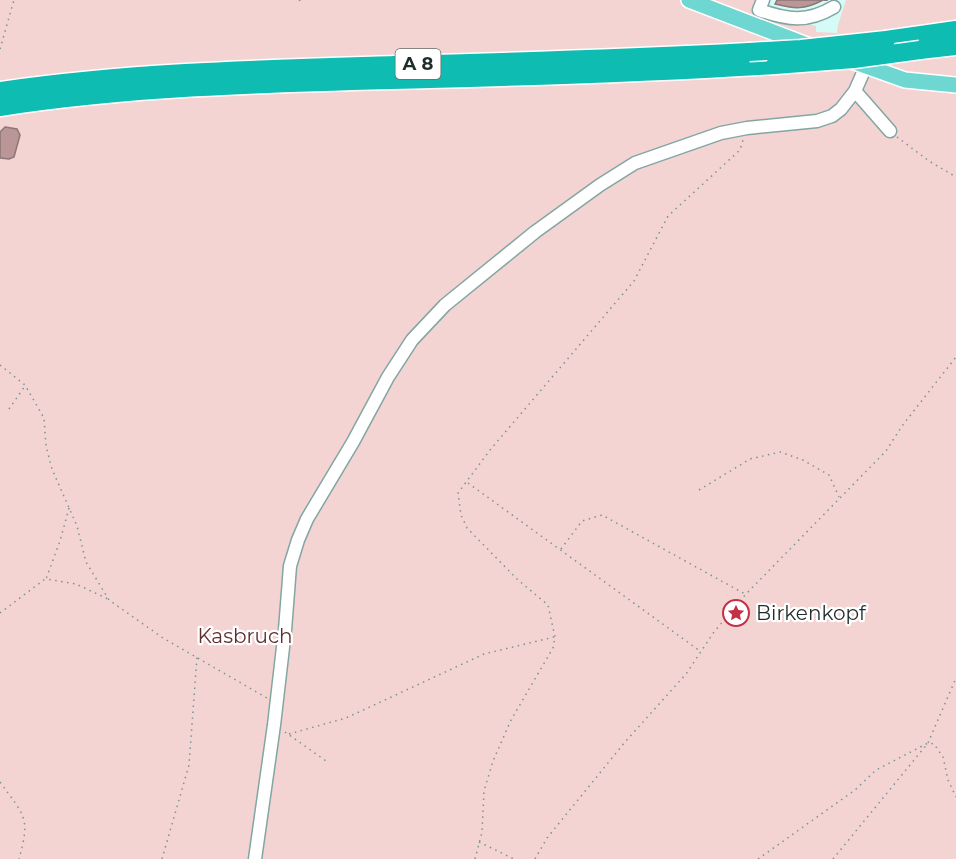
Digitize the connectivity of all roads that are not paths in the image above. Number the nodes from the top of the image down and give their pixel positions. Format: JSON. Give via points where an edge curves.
{"nodes":[{"id":1,"x":689,"y":0,"type":"edge"},
{"id":2,"x":763,"y":0,"type":"edge"},
{"id":3,"x":834,"y":7,"type":"dead end"},
{"id":4,"x":956,"y":30,"type":"edge"},
{"id":5,"x":956,"y":45,"type":"edge"},
{"id":6,"x":866,"y":66,"type":"junction"},
{"id":7,"x":956,"y":85,"type":"edge"},
{"id":8,"x":90,"y":87,"type":"junction"},
{"id":9,"x":855,"y":91,"type":"junction"},
{"id":10,"x":0,"y":92,"type":"edge"},
{"id":11,"x":0,"y":106,"type":"edge"},
{"id":12,"x":890,"y":131,"type":"road end"},
{"id":13,"x":255,"y":859,"type":"edge"}],
"edges":[{"from":1,"to":6,"type":"main road"},
{"from":2,"to":3,"type":"lane","via":[[759,10],[783,18],[803,19]]},
{"from":4,"to":8,"type":"highway","number":"A 8","bridge":true,"via":[[801,49],[621,59],[237,69]]},
{"from":5,"to":8,"type":"highway","number":"A 8","bridge":true,"via":[[854,59],[620,74]]},
{"from":6,"to":7,"type":"main road","via":[[905,80]]},
{"from":6,"to":9,"type":"lane"},
{"from":8,"to":10,"type":"highway","number":"A 8"},
{"from":8,"to":11,"type":"highway","number":"A 8"},
{"from":9,"to":12,"type":"lane"},
{"from":9,"to":13,"type":"lane","via":[[832,116],[721,133],[635,163],[535,232],[445,305],[412,340],[307,519],[290,566],[277,701]]}]}
